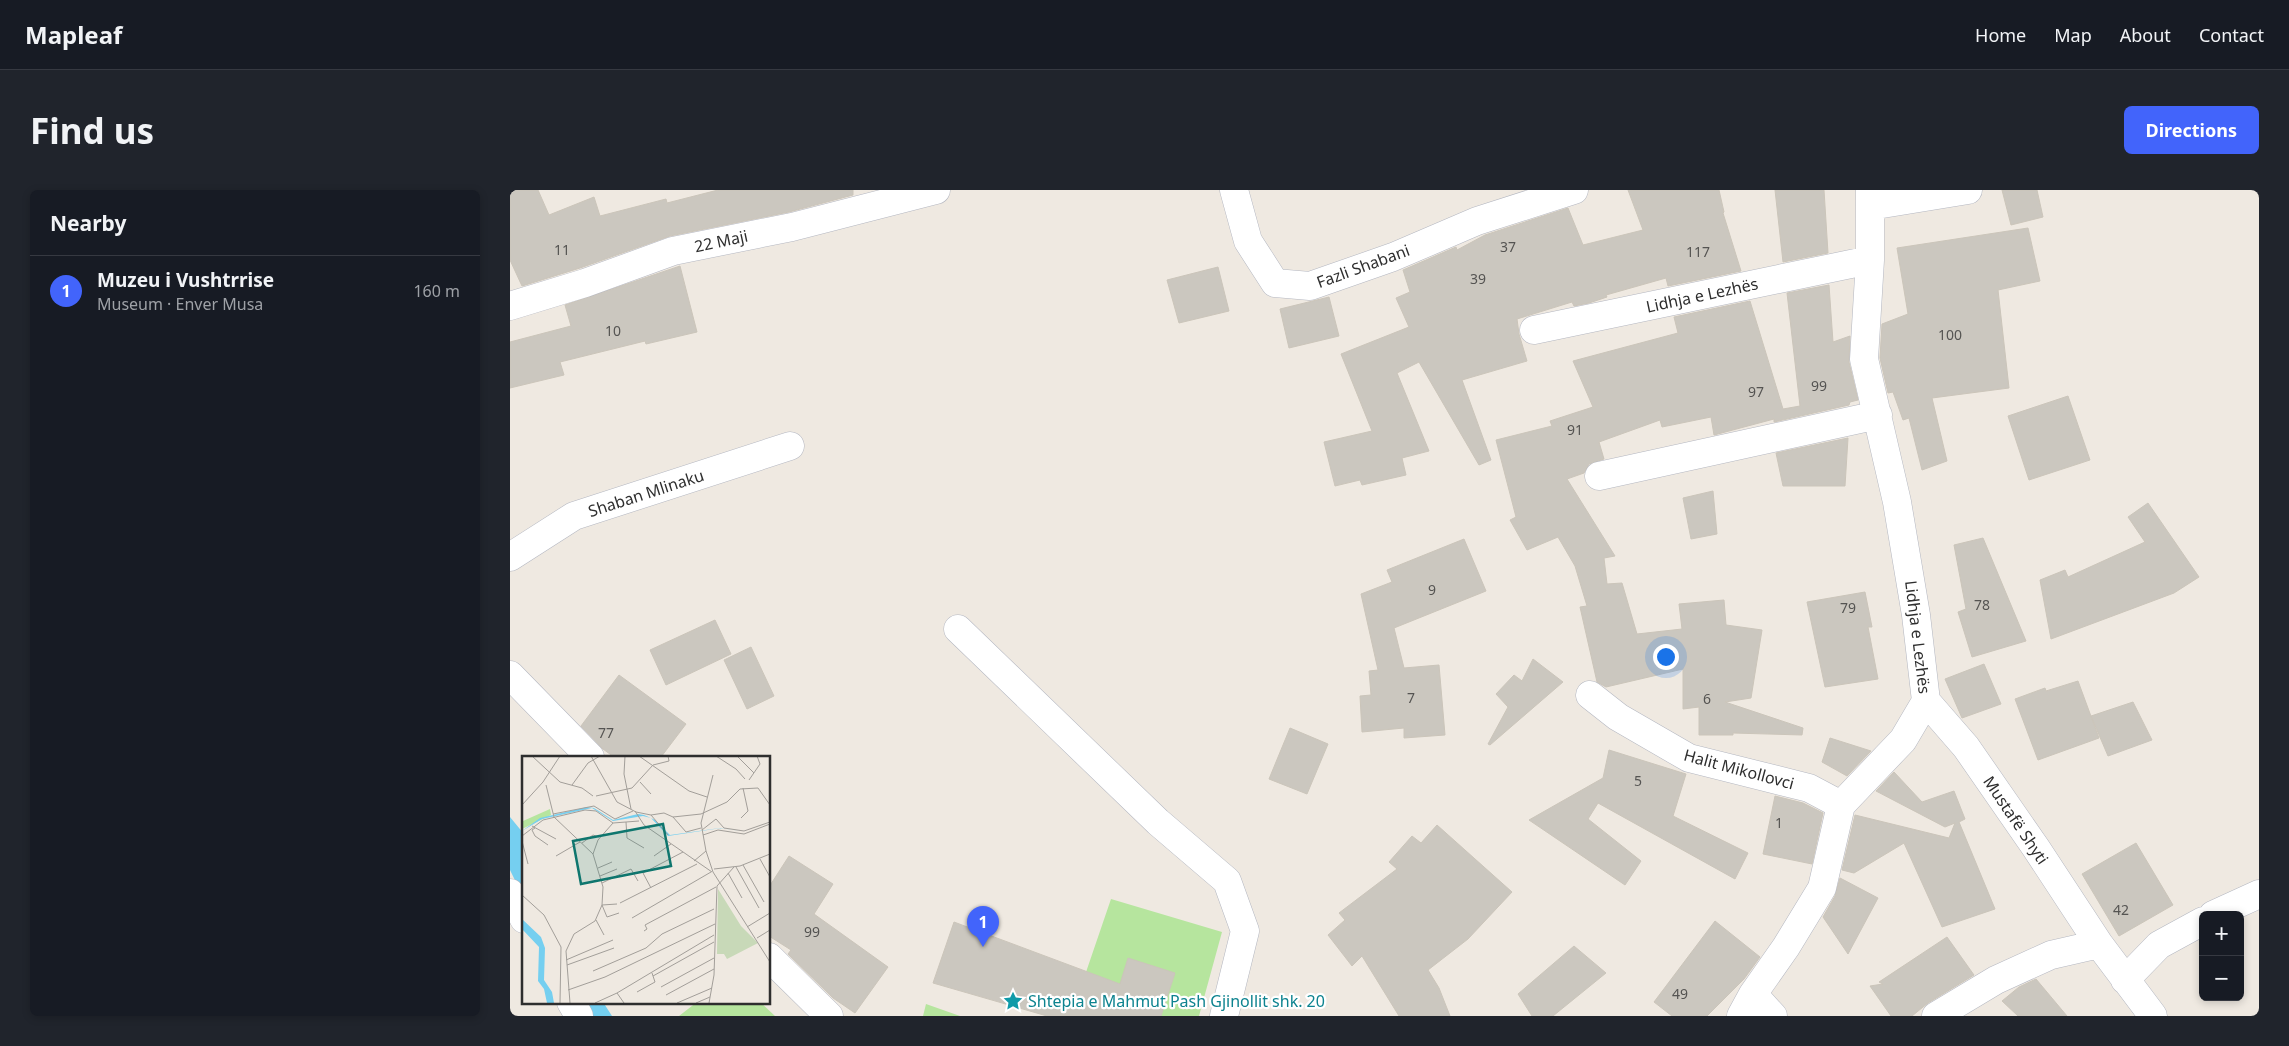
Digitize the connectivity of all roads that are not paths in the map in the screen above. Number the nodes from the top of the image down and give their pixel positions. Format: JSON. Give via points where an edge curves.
{"nodes":[{"id":1,"x":936,"y":190,"type":"edge"},
{"id":2,"x":1234,"y":190,"type":"edge"},
{"id":3,"x":1574,"y":190,"type":"edge"},
{"id":4,"x":1968,"y":190,"type":"edge"},
{"id":5,"x":1544,"y":194,"type":"edge"},
{"id":6,"x":1870,"y":198,"type":"edge"},
{"id":7,"x":1870,"y":260,"type":"junction"},
{"id":8,"x":510,"y":306,"type":"edge"},
{"id":9,"x":1534,"y":330,"type":"dead end"},
{"id":10,"x":1878,"y":415,"type":"junction"},
{"id":11,"x":790,"y":446,"type":"dead end"},
{"id":12,"x":1599,"y":476,"type":"dead end"},
{"id":13,"x":510,"y":557,"type":"edge"},
{"id":14,"x":958,"y":630,"type":"dead end"},
{"id":15,"x":510,"y":675,"type":"edge"},
{"id":16,"x":1590,"y":695,"type":"dead end"},
{"id":17,"x":1926,"y":701,"type":"junction"},
{"id":18,"x":589,"y":756,"type":"edge"},
{"id":19,"x":1841,"y":805,"type":"junction"},
{"id":20,"x":510,"y":893,"type":"edge"},
{"id":21,"x":2259,"y":894,"type":"edge"},
{"id":22,"x":2222,"y":911,"type":"edge"},
{"id":23,"x":522,"y":915,"type":"edge"},
{"id":24,"x":2199,"y":922,"type":"edge"},
{"id":25,"x":2099,"y":944,"type":"junction"},
{"id":26,"x":770,"y":958,"type":"edge"},
{"id":27,"x":2125,"y":980,"type":"junction"},
{"id":28,"x":572,"y":1004,"type":"edge"},
{"id":29,"x":1747,"y":1005,"type":"edge"},
{"id":30,"x":579,"y":1016,"type":"edge"},
{"id":31,"x":828,"y":1016,"type":"edge"},
{"id":32,"x":1224,"y":1016,"type":"edge"},
{"id":33,"x":1773,"y":1016,"type":"edge"},
{"id":34,"x":1936,"y":1016,"type":"edge"},
{"id":35,"x":2153,"y":1016,"type":"edge"}],
"edges":[{"from":1,"to":8,"type":"street","name":"22 Maji","via":[[792,226],[673,251],[586,283]]},
{"from":2,"to":5,"type":"street","name":"Fazli Shabani","via":[[1248,241],[1275,283],[1310,286],[1393,257]]},
{"from":3,"to":5,"type":"street","name":"Fazli Shabani"},
{"from":4,"to":6,"type":"street","name":"Lidhja e Lezhës"},
{"from":6,"to":7,"type":"street","name":"Lidhja e Lezhës"},
{"from":7,"to":9,"type":"street","name":"Lidhja e Lezhës"},
{"from":7,"to":10,"type":"street","name":"Lidhja e Lezhës","via":[[1864,358]]},
{"from":10,"to":12,"type":"street"},
{"from":10,"to":17,"type":"street","name":"Lidhja e Lezhës","via":[[1899,511]]},
{"from":11,"to":13,"type":"street","name":"Shaban Mlinaku","via":[[574,516]]},
{"from":14,"to":32,"type":"street","via":[[1158,822],[1227,881],[1246,931]]},
{"from":15,"to":18,"type":"street"},
{"from":16,"to":19,"type":"street","name":"Halit Mikollovci","via":[[1618,717],[1689,758],[1809,788]]},
{"from":17,"to":19,"type":"street","name":"Lidhja e Lezhës","via":[[1903,740]]},
{"from":17,"to":25,"type":"street","name":"Mustafë Shyti","via":[[1966,746]]},
{"from":19,"to":29,"type":"street","via":[[1822,888]]},
{"from":20,"to":23,"type":"street"},
{"from":21,"to":22,"type":"street"},
{"from":24,"to":27,"type":"street","via":[[2159,945]]},
{"from":25,"to":27,"type":"street","name":"Mustafë Shyti"},
{"from":25,"to":34,"type":"street","via":[[2051,955],[1996,980]]},
{"from":26,"to":31,"type":"street"},
{"from":27,"to":35,"type":"street","name":"Mustafë Shyti"},
{"from":28,"to":30,"type":"street"},
{"from":29,"to":33,"type":"street"}]}
